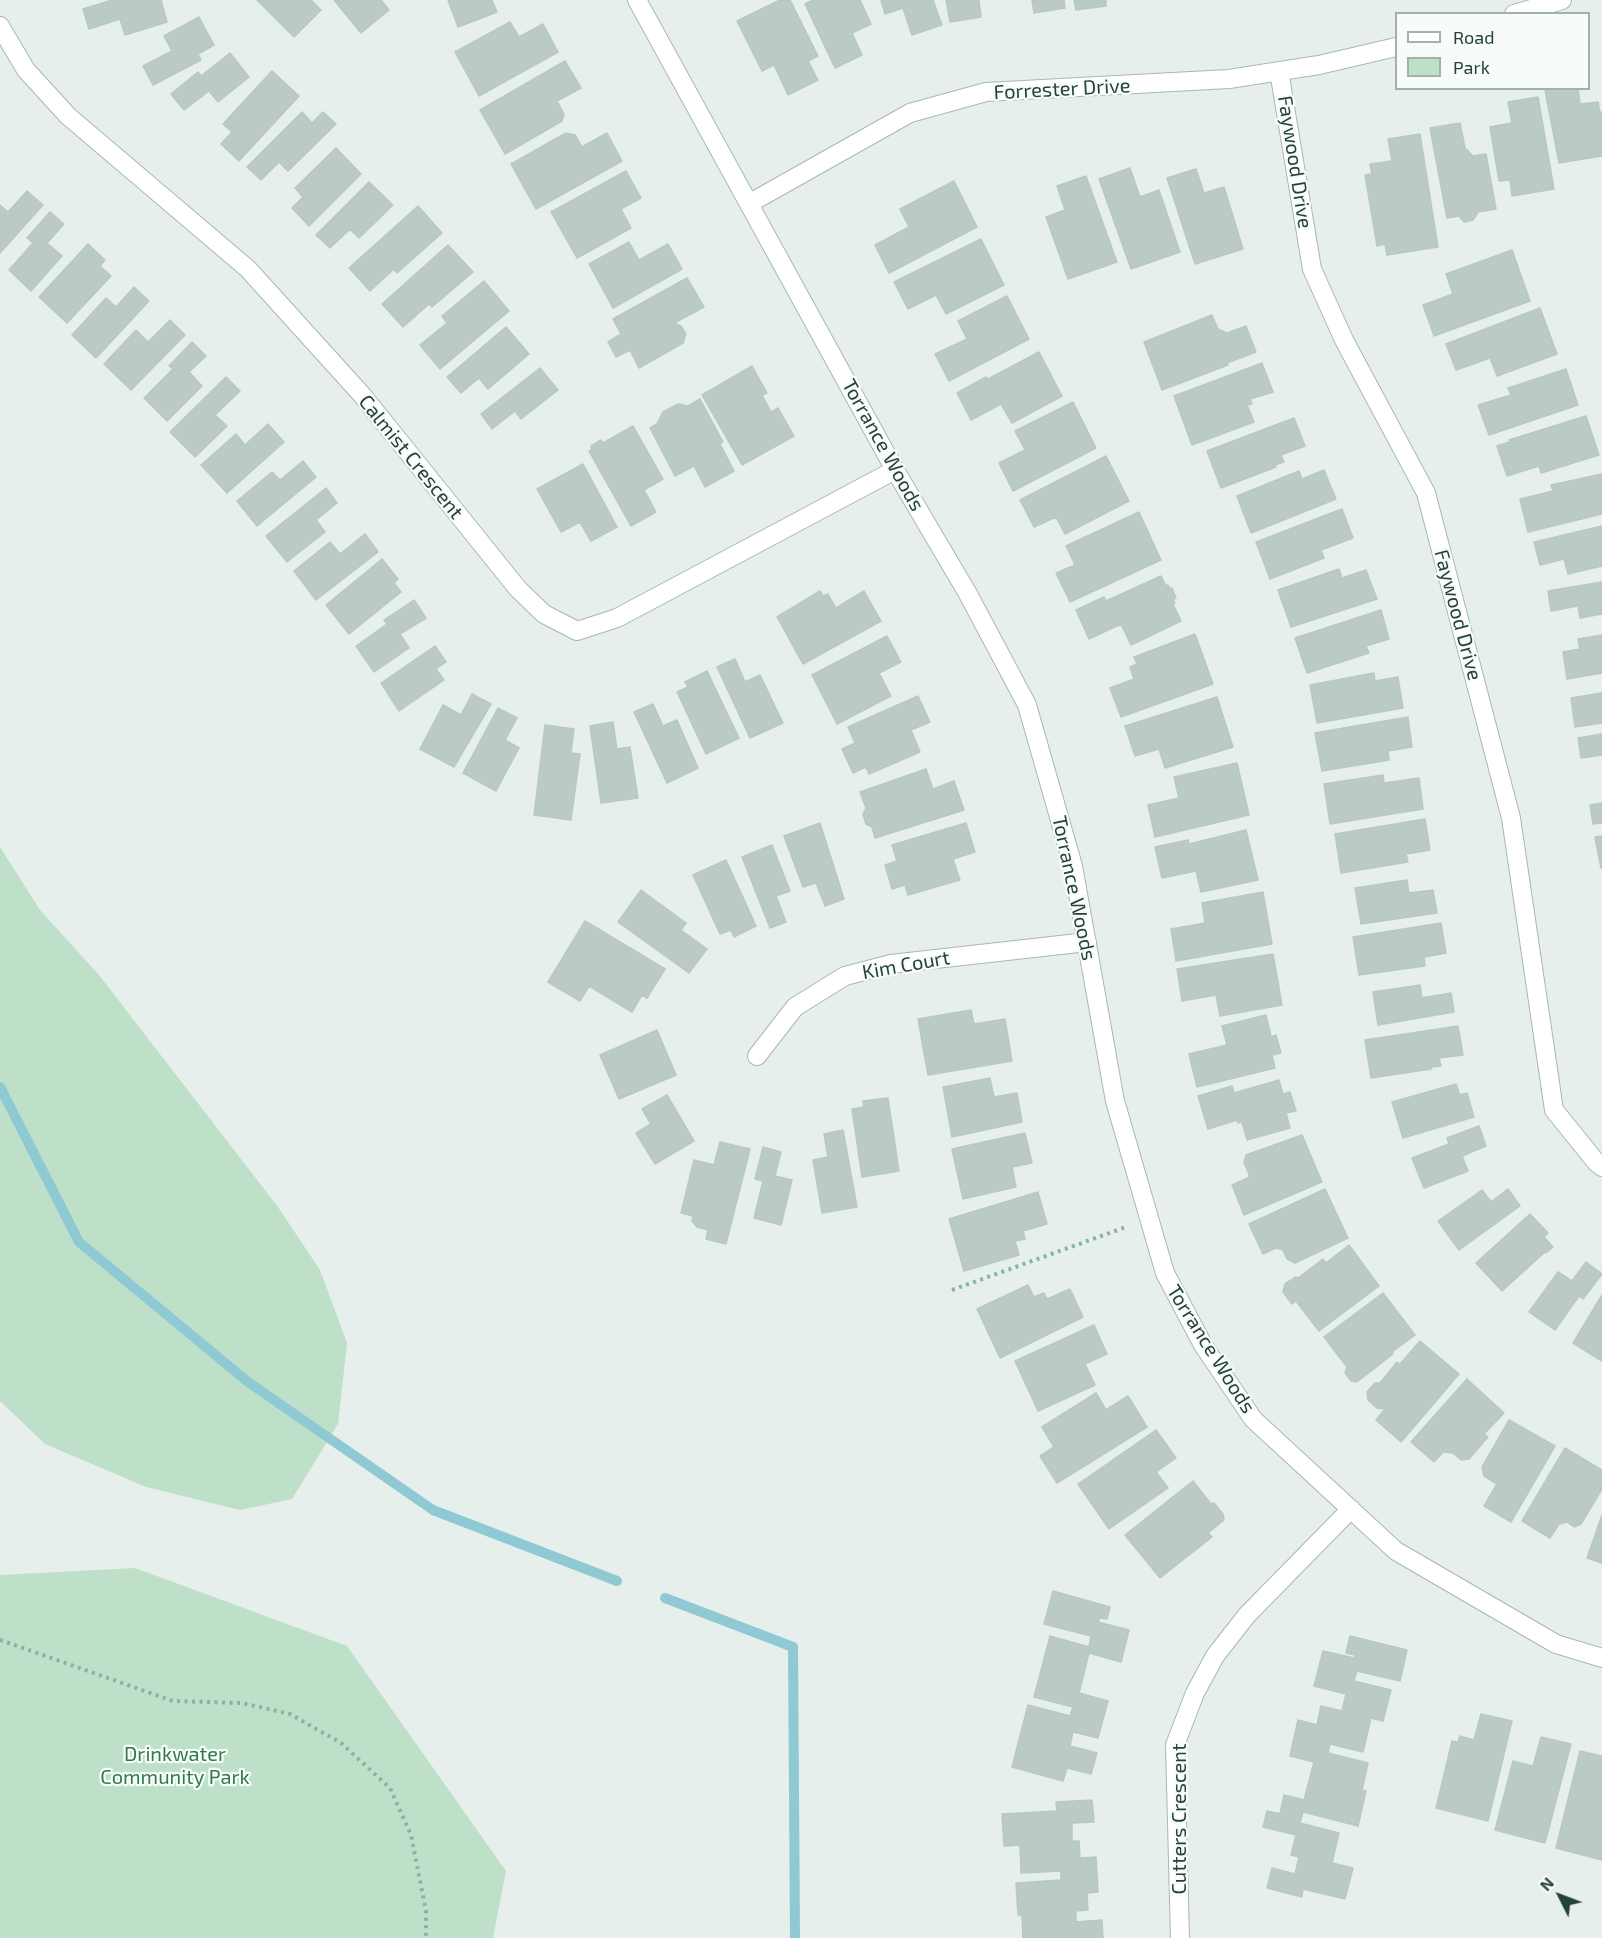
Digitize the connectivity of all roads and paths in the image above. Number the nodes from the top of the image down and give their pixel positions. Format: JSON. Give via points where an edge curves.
{"nodes":[{"id":1,"x":637,"y":0,"type":"edge"},
{"id":2,"x":1562,"y":0,"type":"edge"},
{"id":3,"x":1521,"y":12,"type":"edge"},
{"id":4,"x":0,"y":26,"type":"edge"},
{"id":5,"x":1395,"y":46,"type":"edge"},
{"id":6,"x":1280,"y":71,"type":"junction"},
{"id":7,"x":750,"y":203,"type":"junction"},
{"id":8,"x":895,"y":470,"type":"junction"},
{"id":9,"x":1087,"y":942,"type":"junction"},
{"id":10,"x":757,"y":1056,"type":"dead end"},
{"id":11,"x":1602,"y":1167,"type":"edge"},
{"id":12,"x":1149,"y":1219,"type":"junction"},
{"id":13,"x":952,"y":1290,"type":"dead end"},
{"id":14,"x":1351,"y":1509,"type":"junction"},
{"id":15,"x":0,"y":1640,"type":"edge"},
{"id":16,"x":1602,"y":1658,"type":"edge"},
{"id":17,"x":426,"y":1938,"type":"edge"},
{"id":18,"x":1180,"y":1938,"type":"edge"}],
"edges":[{"from":1,"to":7,"type":"street","name":"Torrance Woods"},
{"from":2,"to":3,"type":"street"},
{"from":4,"to":8,"type":"street","name":"Calmist Crescent","via":[[26,70],[68,116],[248,269],[362,395],[518,589],[544,614],[577,631],[617,618]]},
{"from":5,"to":6,"type":"street","name":"Forrester Drive"},
{"from":6,"to":7,"type":"street","name":"Forrester Drive","via":[[1229,80],[986,92],[910,113]]},
{"from":6,"to":11,"type":"street","name":"Faywood Drive","via":[[1312,269],[1344,340],[1426,493],[1511,818],[1554,1110]]},
{"from":7,"to":8,"type":"street","name":"Torrance Woods"},
{"from":8,"to":9,"type":"street","name":"Torrance Woods","via":[[1027,705],[1073,866]]},
{"from":9,"to":10,"type":"street","name":"Kim Court","via":[[891,964],[844,976],[795,1008]]},
{"from":9,"to":12,"type":"street","name":"Torrance Woods","via":[[1114,1101]]},
{"from":12,"to":13,"type":"path"},
{"from":12,"to":14,"type":"street","name":"Torrance Woods","via":[[1165,1274],[1203,1345],[1253,1419]]},
{"from":14,"to":16,"type":"street","name":"Torrance Woods","via":[[1396,1551],[1556,1644]]},
{"from":14,"to":18,"type":"street","name":"Cutters Crescent","via":[[1247,1615],[1215,1656],[1195,1693],[1175,1745]]},
{"from":15,"to":17,"type":"path","via":[[173,1701],[242,1703],[290,1714],[341,1743],[390,1788],[411,1835],[426,1911]]}]}
